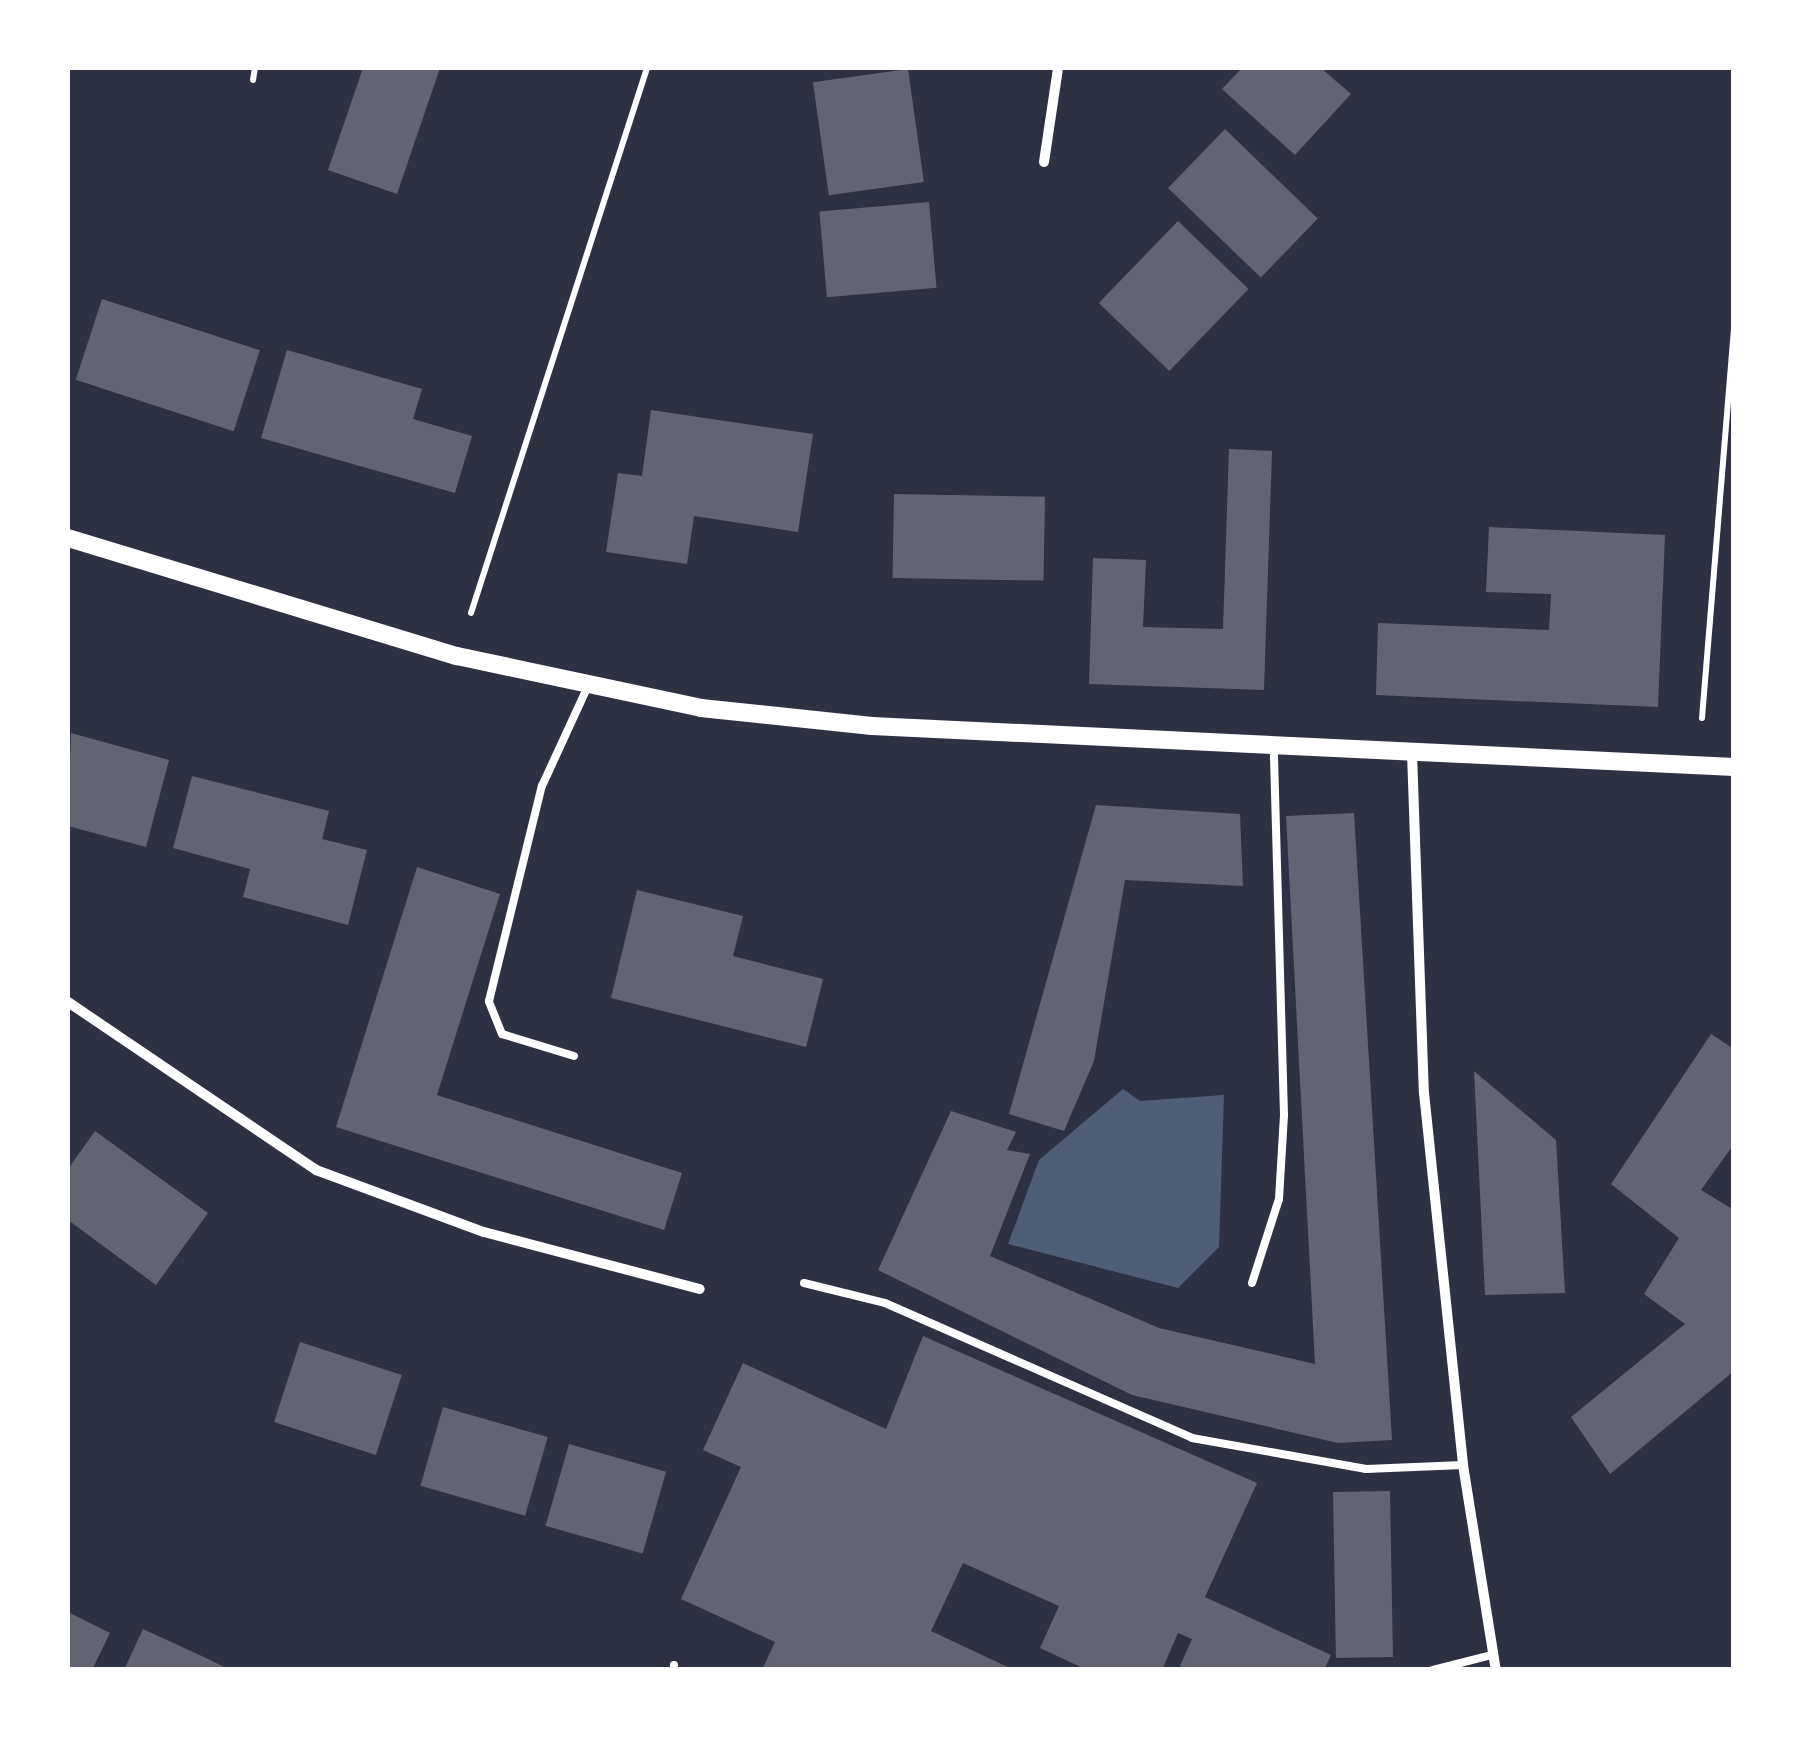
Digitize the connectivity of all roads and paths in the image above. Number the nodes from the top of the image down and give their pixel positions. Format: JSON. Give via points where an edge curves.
{"nodes":[{"id":1,"x":256,"y":68,"type":"edge"},
{"id":2,"x":647,"y":68,"type":"edge"},
{"id":3,"x":1058,"y":68,"type":"edge"},
{"id":4,"x":253,"y":80,"type":"dead end"},
{"id":5,"x":1044,"y":162,"type":"dead end"},
{"id":6,"x":1734,"y":326,"type":"edge"},
{"id":7,"x":68,"y":538,"type":"edge"},
{"id":8,"x":458,"y":656,"type":"junction"},
{"id":9,"x":586,"y":688,"type":"junction"},
{"id":10,"x":1274,"y":746,"type":"junction"},
{"id":11,"x":1412,"y":753,"type":"junction"},
{"id":12,"x":1698,"y":765,"type":"junction"},
{"id":13,"x":1734,"y":766,"type":"edge"},
{"id":14,"x":68,"y":1002,"type":"edge"},
{"id":15,"x":574,"y":1056,"type":"dead end"},
{"id":16,"x":804,"y":1283,"type":"dead end"},
{"id":17,"x":1252,"y":1283,"type":"dead end"},
{"id":18,"x":700,"y":1289,"type":"dead end"},
{"id":19,"x":1463,"y":1465,"type":"junction"},
{"id":20,"x":1492,"y":1655,"type":"junction"},
{"id":21,"x":1432,"y":1670,"type":"edge"},
{"id":22,"x":1496,"y":1670,"type":"edge"}],
"edges":[{"from":1,"to":4,"type":"path"},
{"from":2,"to":8,"type":"path"},
{"from":3,"to":5,"type":"street"},
{"from":6,"to":12,"type":"path"},
{"from":7,"to":8,"type":"street"},
{"from":8,"to":9,"type":"street"},
{"from":9,"to":10,"type":"street","via":[[872,726]]},
{"from":9,"to":15,"type":"lane","via":[[542,786],[489,1000],[502,1034]]},
{"from":10,"to":11,"type":"street"},
{"from":10,"to":17,"type":"lane","via":[[1284,1115],[1279,1199]]},
{"from":11,"to":12,"type":"street"},
{"from":11,"to":19,"type":"street","via":[[1424,1093]]},
{"from":12,"to":13,"type":"street"},
{"from":14,"to":18,"type":"street","via":[[316,1170],[484,1232]]},
{"from":16,"to":19,"type":"lane","via":[[885,1303],[1192,1438],[1366,1469]]},
{"from":19,"to":20,"type":"street"},
{"from":20,"to":21,"type":"lane"},
{"from":20,"to":22,"type":"street"}]}
